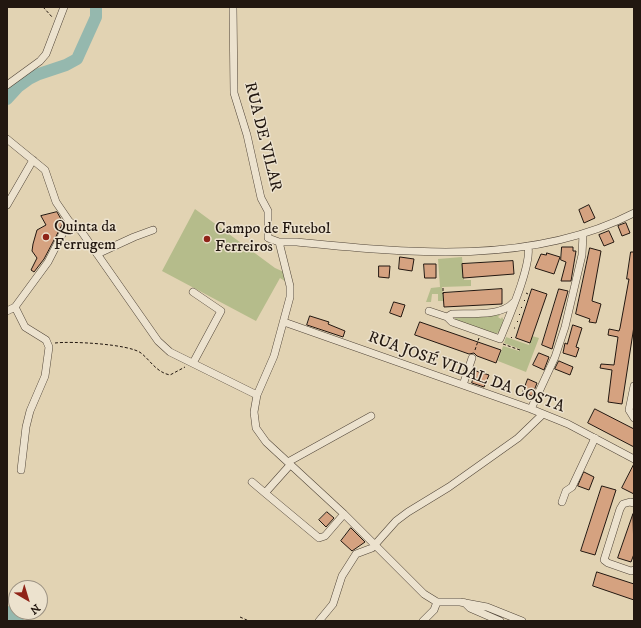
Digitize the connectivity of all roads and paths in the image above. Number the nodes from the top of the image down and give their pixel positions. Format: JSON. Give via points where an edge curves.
{"nodes":[{"id":1,"x":43,"y":7,"type":"edge"},
{"id":2,"x":64,"y":7,"type":"edge"},
{"id":3,"x":233,"y":7,"type":"edge"},
{"id":4,"x":59,"y":21,"type":"junction"},
{"id":5,"x":7,"y":85,"type":"edge"},
{"id":6,"x":7,"y":139,"type":"edge"},
{"id":7,"x":33,"y":160,"type":"junction"},
{"id":8,"x":7,"y":205,"type":"edge"},
{"id":9,"x":634,"y":213,"type":"edge"},
{"id":10,"x":69,"y":221,"type":"junction"},
{"id":11,"x":152,"y":230,"type":"dead end"},
{"id":12,"x":583,"y":234,"type":"junction"},
{"id":13,"x":278,"y":242,"type":"junction"},
{"id":14,"x":528,"y":246,"type":"junction"},
{"id":15,"x":97,"y":254,"type":"junction"},
{"id":16,"x":442,"y":288,"type":"dead end"},
{"id":17,"x":193,"y":292,"type":"dead end"},
{"id":18,"x":443,"y":294,"type":"dead end"},
{"id":19,"x":514,"y":302,"type":"junction"},
{"id":20,"x":15,"y":307,"type":"junction"},
{"id":21,"x":7,"y":311,"type":"edge"},
{"id":22,"x":429,"y":311,"type":"dead end"},
{"id":23,"x":500,"y":311,"type":"junction"},
{"id":24,"x":447,"y":317,"type":"junction"},
{"id":25,"x":284,"y":322,"type":"junction"},
{"id":26,"x":506,"y":324,"type":"junction"},
{"id":27,"x":479,"y":336,"type":"dead end"},
{"id":28,"x":48,"y":343,"type":"junction"},
{"id":29,"x":503,"y":344,"type":"dead end"},
{"id":30,"x":474,"y":350,"type":"dead end"},
{"id":31,"x":520,"y":350,"type":"dead end"},
{"id":32,"x":472,"y":358,"type":"dead end"},
{"id":33,"x":193,"y":363,"type":"junction"},
{"id":34,"x":463,"y":385,"type":"junction"},
{"id":35,"x":634,"y":386,"type":"edge"},
{"id":36,"x":257,"y":397,"type":"junction"},
{"id":37,"x":531,"y":409,"type":"junction"},
{"id":38,"x":544,"y":414,"type":"junction"},
{"id":39,"x":371,"y":416,"type":"dead end"},
{"id":40,"x":634,"y":418,"type":"edge"},
{"id":41,"x":595,"y":438,"type":"junction"},
{"id":42,"x":634,"y":459,"type":"edge"},
{"id":43,"x":289,"y":464,"type":"junction"},
{"id":44,"x":21,"y":470,"type":"dead end"},
{"id":45,"x":252,"y":482,"type":"dead end"},
{"id":46,"x":265,"y":494,"type":"junction"},
{"id":47,"x":562,"y":502,"type":"dead end"},
{"id":48,"x":634,"y":503,"type":"edge"},
{"id":49,"x":344,"y":514,"type":"junction"},
{"id":50,"x":375,"y":546,"type":"junction"},
{"id":51,"x":634,"y":570,"type":"edge"},
{"id":52,"x":437,"y":602,"type":"junction"},
{"id":53,"x":465,"y":602,"type":"junction"},
{"id":54,"x":240,"y":617,"type":"dead end"},
{"id":55,"x":322,"y":618,"type":"edge"},
{"id":56,"x":249,"y":621,"type":"edge"},
{"id":57,"x":423,"y":621,"type":"edge"},
{"id":58,"x":500,"y":621,"type":"edge"},
{"id":59,"x":522,"y":621,"type":"edge"}],
"edges":[{"from":1,"to":4,"type":"path","via":[[51,17]]},
{"from":2,"to":4,"type":"street"},
{"from":3,"to":13,"type":"street","name":"RUA DE VILAR","via":[[234,93],[261,198],[268,211],[268,238]]},
{"from":4,"to":5,"type":"street","via":[[46,54]]},
{"from":6,"to":7,"type":"street"},
{"from":7,"to":8,"type":"street"},
{"from":7,"to":10,"type":"street","via":[[45,170],[56,202]]},
{"from":9,"to":12,"type":"street"},
{"from":10,"to":15,"type":"street","via":[[81,231]]},
{"from":10,"to":20,"type":"street","via":[[48,262]]},
{"from":11,"to":15,"type":"street"},
{"from":12,"to":14,"type":"street"},
{"from":12,"to":37,"type":"street","via":[[582,255],[565,327],[555,357]]},
{"from":13,"to":14,"type":"street","via":[[426,252]]},
{"from":13,"to":25,"type":"street","via":[[290,286]]},
{"from":14,"to":19,"type":"street","via":[[529,259]]},
{"from":15,"to":33,"type":"street","via":[[158,341],[170,352]]},
{"from":16,"to":18,"type":"path"},
{"from":17,"to":33,"type":"street","via":[[221,311]]},
{"from":19,"to":23,"type":"street"},
{"from":19,"to":26,"type":"street"},
{"from":20,"to":21,"type":"street"},
{"from":20,"to":28,"type":"street","via":[[25,327]]},
{"from":22,"to":24,"type":"street"},
{"from":23,"to":24,"type":"street","via":[[452,314]]},
{"from":23,"to":26,"type":"street"},
{"from":24,"to":26,"type":"street","via":[[452,322],[500,339]]},
{"from":25,"to":34,"type":"street","name":"RUA JOSÉ VIDAL DA COSTA"},
{"from":25,"to":36,"type":"street","via":[[274,356]]},
{"from":27,"to":30,"type":"path"},
{"from":28,"to":33,"type":"path","via":[[106,344],[128,348],[140,352],[159,372],[170,375]]},
{"from":28,"to":44,"type":"street","via":[[48,365],[30,411]]},
{"from":29,"to":31,"type":"path"},
{"from":32,"to":34,"type":"street"},
{"from":33,"to":36,"type":"street"},
{"from":34,"to":37,"type":"street","name":"RUA JOSÉ VIDAL DA COSTA"},
{"from":35,"to":40,"type":"street","via":[[629,410]]},
{"from":36,"to":43,"type":"street","via":[[254,412],[256,428],[266,442]]},
{"from":37,"to":38,"type":"street","name":"RUA JOSÉ VIDAL DA COSTA"},
{"from":38,"to":41,"type":"street","name":"RUA JOSÉ VIDAL DA COSTA"},
{"from":38,"to":50,"type":"street","via":[[518,438],[396,521]]},
{"from":39,"to":43,"type":"street"},
{"from":41,"to":42,"type":"street","name":"RUA JOSÉ VIDAL DA COSTA"},
{"from":41,"to":47,"type":"street","via":[[572,487],[566,491]]},
{"from":43,"to":46,"type":"street"},
{"from":43,"to":49,"type":"street"},
{"from":45,"to":46,"type":"street"},
{"from":46,"to":49,"type":"street","via":[[319,538],[325,536]]},
{"from":48,"to":51,"type":"street","via":[[623,504],[620,509],[604,560]]},
{"from":49,"to":50,"type":"street"},
{"from":50,"to":52,"type":"street","via":[[424,594]]},
{"from":50,"to":55,"type":"street","via":[[356,554],[342,576],[333,604]]},
{"from":52,"to":53,"type":"street"},
{"from":52,"to":57,"type":"street","via":[[434,610]]},
{"from":53,"to":58,"type":"street","via":[[470,608]]},
{"from":53,"to":59,"type":"street","via":[[487,607]]},
{"from":54,"to":56,"type":"path"}]}
